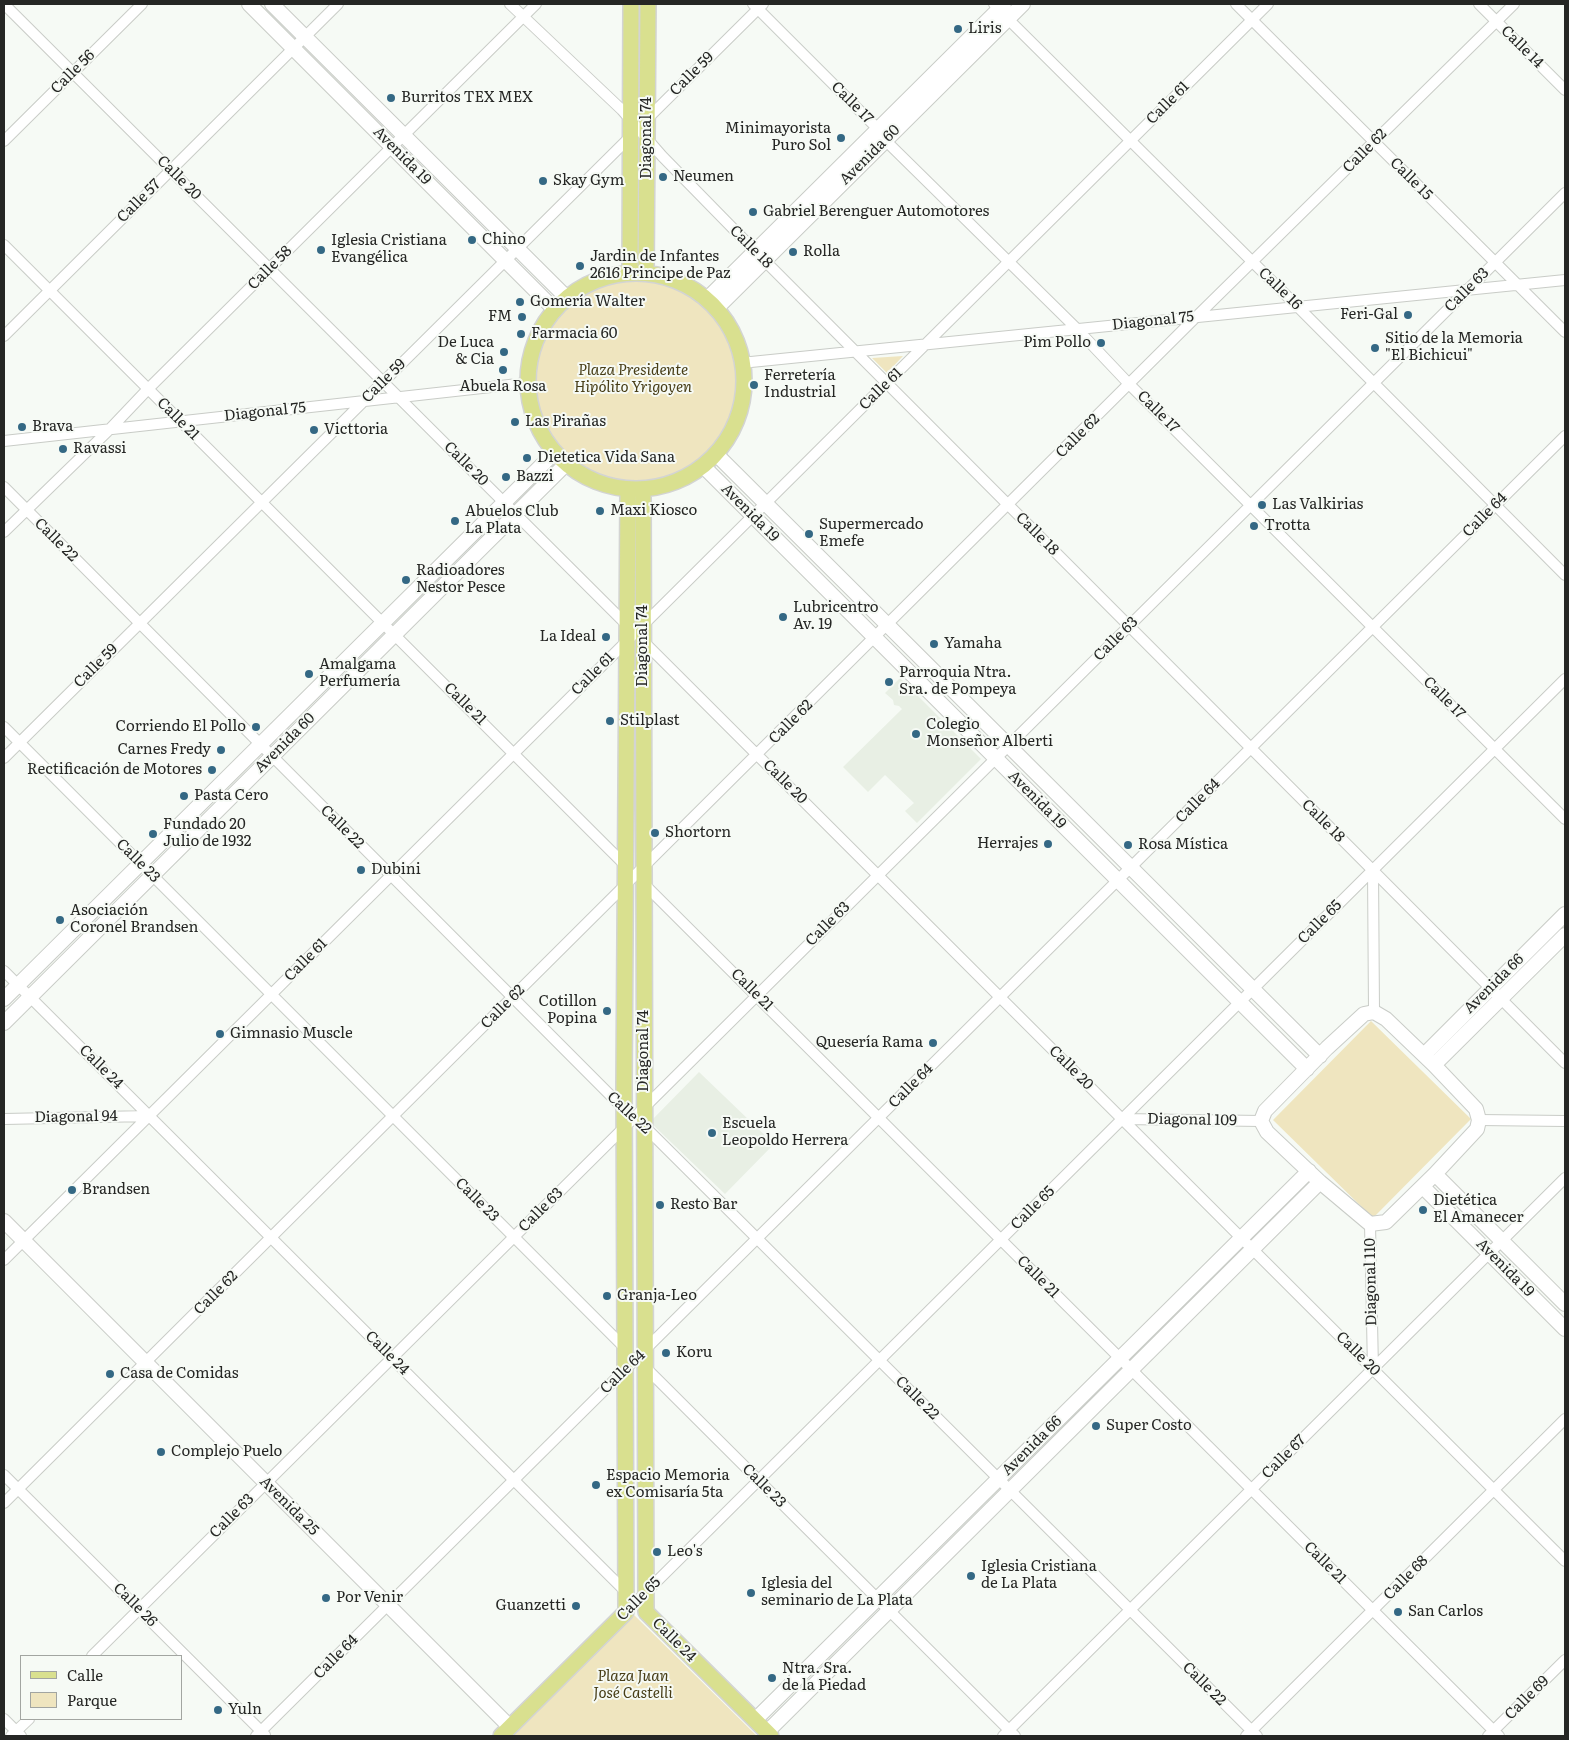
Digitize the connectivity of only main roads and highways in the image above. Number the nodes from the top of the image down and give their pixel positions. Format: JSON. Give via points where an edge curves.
{"nodes":[{"id":1,"x":249,"y":4,"type":"edge"},
{"id":2,"x":272,"y":4,"type":"edge"},
{"id":3,"x":631,"y":4,"type":"edge"},
{"id":4,"x":648,"y":4,"type":"edge"},
{"id":5,"x":1023,"y":4,"type":"edge"},
{"id":6,"x":1001,"y":9,"type":"edge"},
{"id":7,"x":639,"y":129,"type":"junction"},
{"id":8,"x":630,"y":272,"type":"junction"},
{"id":9,"x":646,"y":272,"type":"junction"},
{"id":10,"x":565,"y":296,"type":"junction"},
{"id":11,"x":713,"y":302,"type":"junction"},
{"id":12,"x":554,"y":309,"type":"junction"},
{"id":13,"x":554,"y":453,"type":"junction"},
{"id":14,"x":717,"y":454,"type":"junction"},
{"id":15,"x":566,"y":464,"type":"junction"},
{"id":16,"x":704,"y":467,"type":"junction"},
{"id":17,"x":636,"y":490,"type":"junction"},
{"id":18,"x":1565,"y":914,"type":"edge"},
{"id":19,"x":1565,"y":935,"type":"edge"},
{"id":20,"x":4,"y":999,"type":"edge"},
{"id":21,"x":4,"y":1023,"type":"edge"},
{"id":22,"x":1424,"y":1055,"type":"junction"},
{"id":23,"x":1320,"y":1056,"type":"junction"},
{"id":24,"x":1434,"y":1065,"type":"junction"},
{"id":25,"x":1307,"y":1069,"type":"junction"},
{"id":26,"x":1309,"y":1171,"type":"junction"},
{"id":27,"x":1435,"y":1174,"type":"junction"},
{"id":28,"x":1320,"y":1182,"type":"junction"},
{"id":29,"x":1422,"y":1187,"type":"junction"},
{"id":30,"x":4,"y":1222,"type":"edge"},
{"id":31,"x":1565,"y":1304,"type":"edge"},
{"id":32,"x":1565,"y":1329,"type":"edge"},
{"id":33,"x":636,"y":1602,"type":"junction"},
{"id":34,"x":755,"y":1720,"type":"junction"},
{"id":35,"x":506,"y":1732,"type":"edge"},
{"id":36,"x":769,"y":1734,"type":"edge"}],
"edges":[{"from":1,"to":12,"type":"main road","name":"Avenida 19"},
{"from":2,"to":10,"type":"main road","name":"Avenida 19"},
{"from":3,"to":7,"type":"main road","name":"Diagonal 74"},
{"from":4,"to":7,"type":"main road","name":"Diagonal 74"},
{"from":5,"to":6,"type":"main road","name":"Avenida 60"},
{"from":6,"to":11,"type":"main road","name":"Avenida 60","via":[[882,135]]},
{"from":7,"to":8,"type":"main road","name":"Diagonal 74"},
{"from":7,"to":9,"type":"main road","name":"Diagonal 74"},
{"from":8,"to":9,"type":"main road"},
{"from":8,"to":10,"type":"main road"},
{"from":9,"to":11,"type":"main road","via":[[677,282]]},
{"from":10,"to":12,"type":"main road"},
{"from":11,"to":14,"type":"main road","via":[[729,322],[741,363],[741,393],[734,423]]},
{"from":12,"to":13,"type":"main road","via":[[535,346],[527,383],[534,420]]},
{"from":13,"to":15,"type":"main road"},
{"from":13,"to":20,"type":"main road","name":"Avenida 60"},
{"from":14,"to":16,"type":"main road"},
{"from":14,"to":23,"type":"main road","name":"Avenida 19"},
{"from":15,"to":17,"type":"main road","via":[[595,482]]},
{"from":15,"to":21,"type":"main road","name":"Avenida 60"},
{"from":16,"to":17,"type":"main road","via":[[681,480]]},
{"from":16,"to":25,"type":"main road","name":"Avenida 19"},
{"from":17,"to":33,"type":"main road","name":"Diagonal 74"},
{"from":18,"to":22,"type":"main road","name":"Avenida 66"},
{"from":19,"to":24,"type":"main road","name":"Avenida 66"},
{"from":22,"to":23,"type":"main road","via":[[1386,1019],[1374,1012],[1364,1014]]},
{"from":22,"to":24,"type":"main road"},
{"from":23,"to":25,"type":"main road"},
{"from":24,"to":27,"type":"main road","via":[[1476,1109],[1479,1120],[1477,1129]]},
{"from":25,"to":26,"type":"main road","via":[[1265,1111],[1262,1122],[1267,1132]]},
{"from":26,"to":28,"type":"main road"},
{"from":26,"to":34,"type":"main road","name":"Avenida 66"},
{"from":27,"to":29,"type":"main road"},
{"from":27,"to":31,"type":"main road","name":"Avenida 19"},
{"from":28,"to":29,"type":"main road","via":[[1370,1224],[1386,1222]]},
{"from":28,"to":36,"type":"main road","name":"Avenida 66","via":[[889,1610]]},
{"from":29,"to":32,"type":"main road","name":"Avenida 19"},
{"from":30,"to":35,"type":"main road","name":"Avenida 25","via":[[388,1605]]},
{"from":33,"to":34,"type":"main road","name":"Calle 24"},
{"from":33,"to":35,"type":"main road","name":"Calle 65"},
{"from":34,"to":36,"type":"main road","name":"Calle 24"}]}
